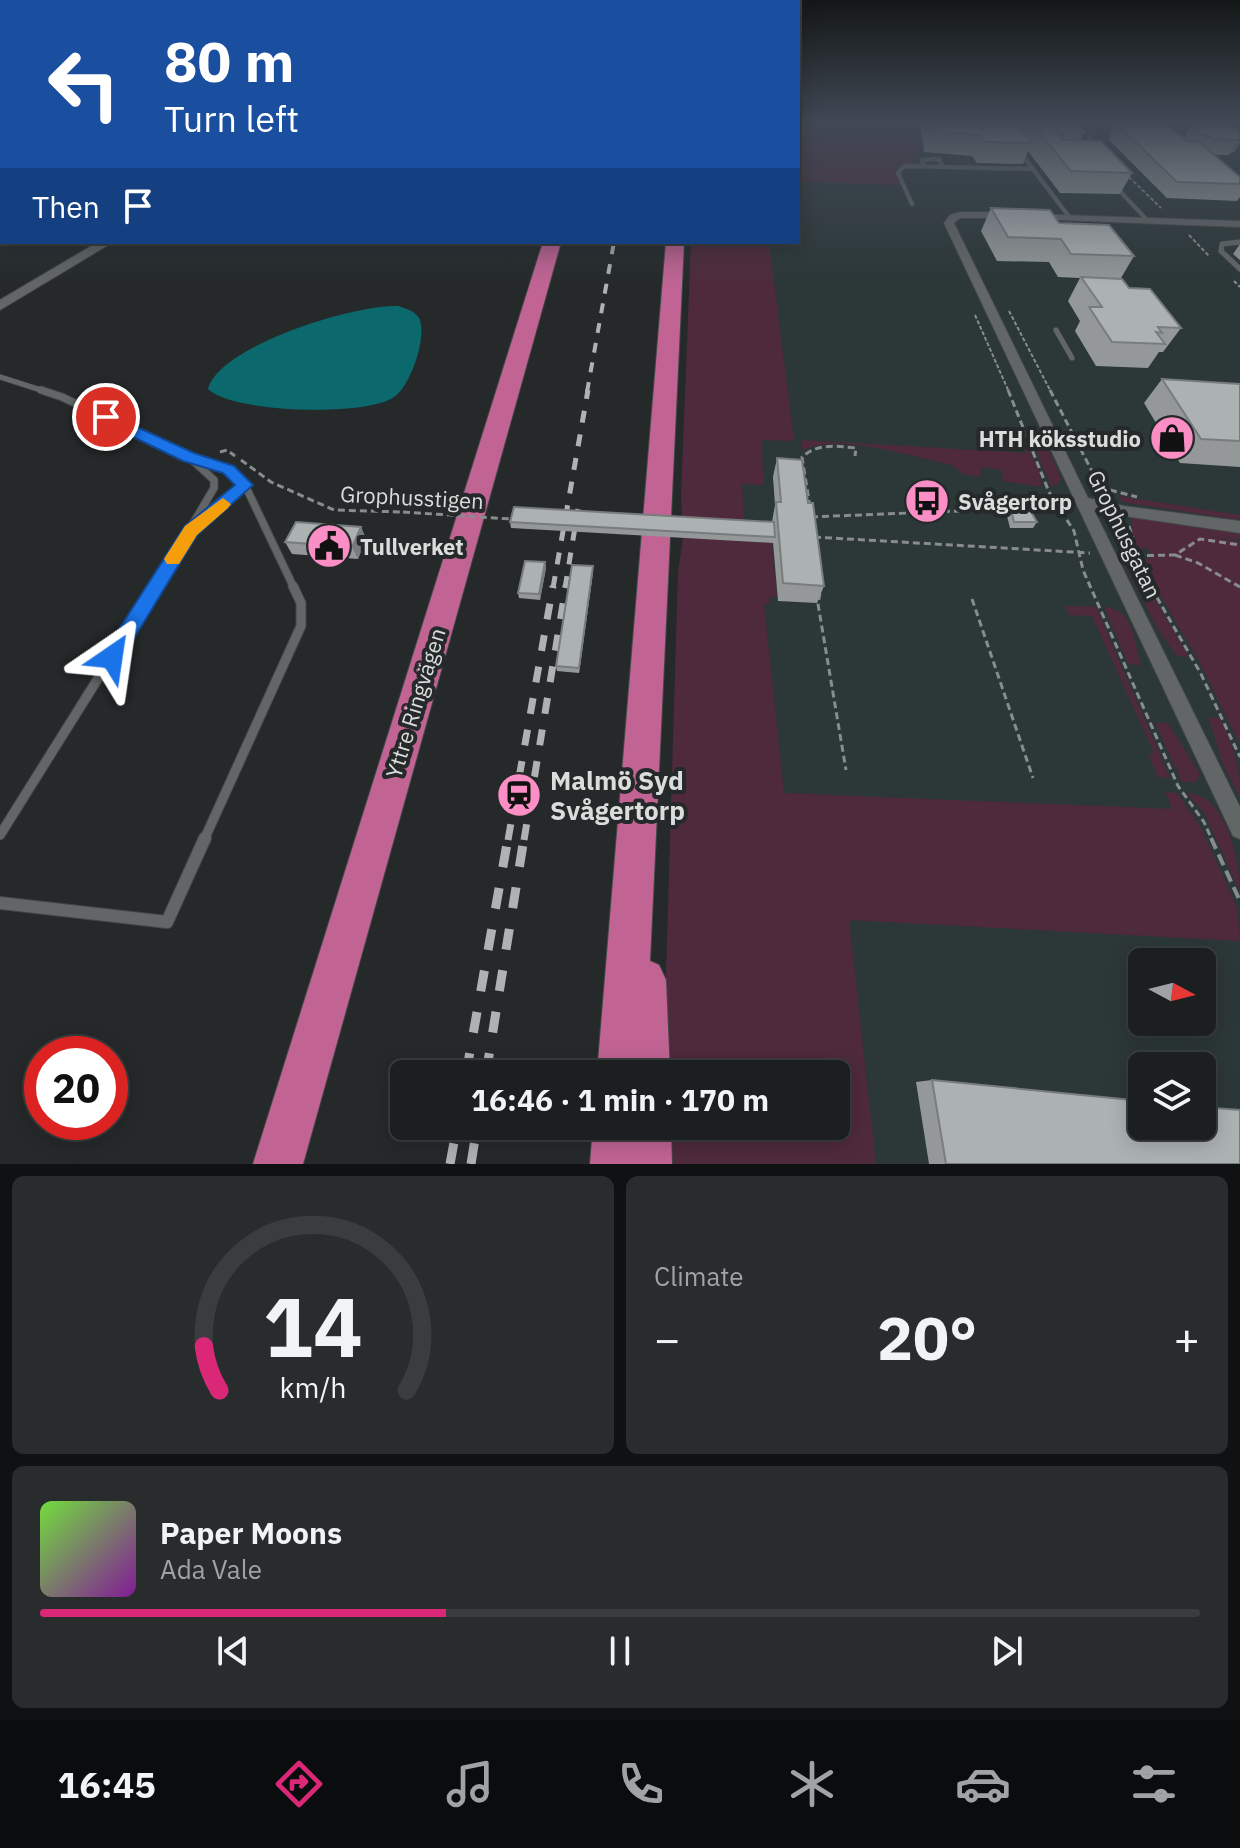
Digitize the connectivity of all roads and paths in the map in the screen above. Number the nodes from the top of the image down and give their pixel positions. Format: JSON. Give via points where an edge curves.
{"nodes":[{"id":1,"x":901,"y":176,"type":"edge"},
{"id":2,"x":1039,"y":176,"type":"edge"},
{"id":3,"x":1128,"y":176,"type":"edge"},
{"id":4,"x":1112,"y":183,"type":"edge"},
{"id":5,"x":912,"y":204,"type":"dead end"},
{"id":6,"x":1145,"y":217,"type":"junction"},
{"id":7,"x":1070,"y":218,"type":"junction"},
{"id":8,"x":1240,"y":224,"type":"edge"},
{"id":9,"x":1196,"y":229,"type":"dead end"},
{"id":10,"x":1240,"y":242,"type":"edge"},
{"id":11,"x":104,"y":244,"type":"edge"},
{"id":12,"x":551,"y":244,"type":"edge"},
{"id":13,"x":675,"y":244,"type":"edge"},
{"id":14,"x":1211,"y":258,"type":"dead end"},
{"id":15,"x":1240,"y":269,"type":"edge"},
{"id":16,"x":1230,"y":277,"type":"dead end"},
{"id":17,"x":1240,"y":287,"type":"edge"},
{"id":18,"x":0,"y":306,"type":"edge"},
{"id":19,"x":1007,"y":307,"type":"dead end"},
{"id":20,"x":974,"y":313,"type":"dead end"},
{"id":21,"x":1056,"y":330,"type":"dead end"},
{"id":22,"x":1072,"y":358,"type":"dead end"},
{"id":23,"x":0,"y":377,"type":"edge"},
{"id":24,"x":855,"y":456,"type":"dead end"},
{"id":25,"x":189,"y":457,"type":"junction"},
{"id":26,"x":245,"y":485,"type":"junction"},
{"id":27,"x":302,"y":496,"type":"dead end"},
{"id":28,"x":1084,"y":502,"type":"junction"},
{"id":29,"x":1056,"y":507,"type":"junction"},
{"id":30,"x":942,"y":509,"type":"junction"},
{"id":31,"x":1124,"y":511,"type":"junction"},
{"id":32,"x":946,"y":517,"type":"dead end"},
{"id":33,"x":523,"y":519,"type":"edge"},
{"id":34,"x":1240,"y":527,"type":"edge"},
{"id":35,"x":191,"y":530,"type":"junction"},
{"id":36,"x":813,"y":531,"type":"edge"},
{"id":37,"x":813,"y":537,"type":"junction"},
{"id":38,"x":814,"y":544,"type":"edge"},
{"id":39,"x":1240,"y":545,"type":"edge"},
{"id":40,"x":1083,"y":553,"type":"junction"},
{"id":41,"x":1108,"y":554,"type":"junction"},
{"id":42,"x":1175,"y":555,"type":"junction"},
{"id":43,"x":1134,"y":557,"type":"junction"},
{"id":44,"x":819,"y":586,"type":"edge"},
{"id":45,"x":1240,"y":587,"type":"edge"},
{"id":46,"x":972,"y":599,"type":"dead end"},
{"id":47,"x":1240,"y":757,"type":"edge"},
{"id":48,"x":641,"y":758,"type":"junction"},
{"id":49,"x":846,"y":770,"type":"dead end"},
{"id":50,"x":1033,"y":778,"type":"dead end"},
{"id":51,"x":1240,"y":829,"type":"edge"},
{"id":52,"x":0,"y":835,"type":"edge"},
{"id":53,"x":1240,"y":901,"type":"edge"},
{"id":54,"x":0,"y":903,"type":"edge"},
{"id":55,"x":622,"y":1060,"type":"edge"},
{"id":56,"x":646,"y":1060,"type":"edge"},
{"id":57,"x":616,"y":1140,"type":"edge"},
{"id":58,"x":647,"y":1140,"type":"edge"},
{"id":59,"x":278,"y":1164,"type":"edge"},
{"id":60,"x":615,"y":1164,"type":"edge"},
{"id":61,"x":647,"y":1164,"type":"edge"}],
"edges":[{"from":1,"to":5,"type":"lane"},
{"from":2,"to":7,"type":"lane"},
{"from":3,"to":6,"type":"path","via":[[1168,215]]},
{"from":4,"to":6,"type":"lane"},
{"from":6,"to":7,"type":"street"},
{"from":6,"to":8,"type":"street"},
{"from":7,"to":28,"type":"street","name":"Grophusgatan","via":[[974,214],[953,217],[949,223]]},
{"from":9,"to":14,"type":"path","via":[[1182,229]]},
{"from":10,"to":15,"type":"lane","via":[[1222,244],[1221,251]]},
{"from":11,"to":18,"type":"street"},
{"from":12,"to":59,"type":"highway","name":"Yttre Ringvägen"},
{"from":13,"to":48,"type":"highway"},
{"from":16,"to":17,"type":"path"},
{"from":19,"to":31,"type":"path","via":[[1096,479]]},
{"from":20,"to":29,"type":"path"},
{"from":21,"to":22,"type":"lane"},
{"from":23,"to":25,"type":"lane","via":[[62,397]]},
{"from":24,"to":30,"type":"path","via":[[856,448],[828,445],[814,447],[802,457],[811,517]]},
{"from":25,"to":26,"type":"lane","via":[[229,469]]},
{"from":25,"to":35,"type":"lane","via":[[214,480]]},
{"from":26,"to":35,"type":"lane"},
{"from":26,"to":54,"type":"lane","via":[[301,603],[301,626],[167,922]]},
{"from":27,"to":33,"type":"path","name":"Grophusstigen","bridge":true,"via":[[334,510]]},
{"from":28,"to":31,"type":"street"},
{"from":28,"to":41,"type":"street","name":"Grophusgatan"},
{"from":29,"to":30,"type":"path"},
{"from":29,"to":40,"type":"path","via":[[1067,517]]},
{"from":30,"to":32,"type":"path"},
{"from":31,"to":34,"type":"street"},
{"from":31,"to":43,"type":"path"},
{"from":35,"to":52,"type":"lane"},
{"from":36,"to":37,"type":"path"},
{"from":37,"to":38,"type":"path"},
{"from":37,"to":40,"type":"path"},
{"from":39,"to":42,"type":"path","via":[[1200,539]]},
{"from":40,"to":41,"type":"path"},
{"from":40,"to":53,"type":"path","via":[[1083,570],[1178,786],[1204,822]]},
{"from":41,"to":43,"type":"path"},
{"from":41,"to":51,"type":"street","name":"Grophusgatan"},
{"from":42,"to":43,"type":"path"},
{"from":42,"to":45,"type":"path"},
{"from":43,"to":47,"type":"path","via":[[1187,648]]},
{"from":44,"to":49,"type":"path"},
{"from":46,"to":50,"type":"path"},
{"from":48,"to":55,"type":"highway"},
{"from":48,"to":56,"type":"highway"},
{"from":57,"to":60,"type":"highway"},
{"from":58,"to":61,"type":"highway"}]}
